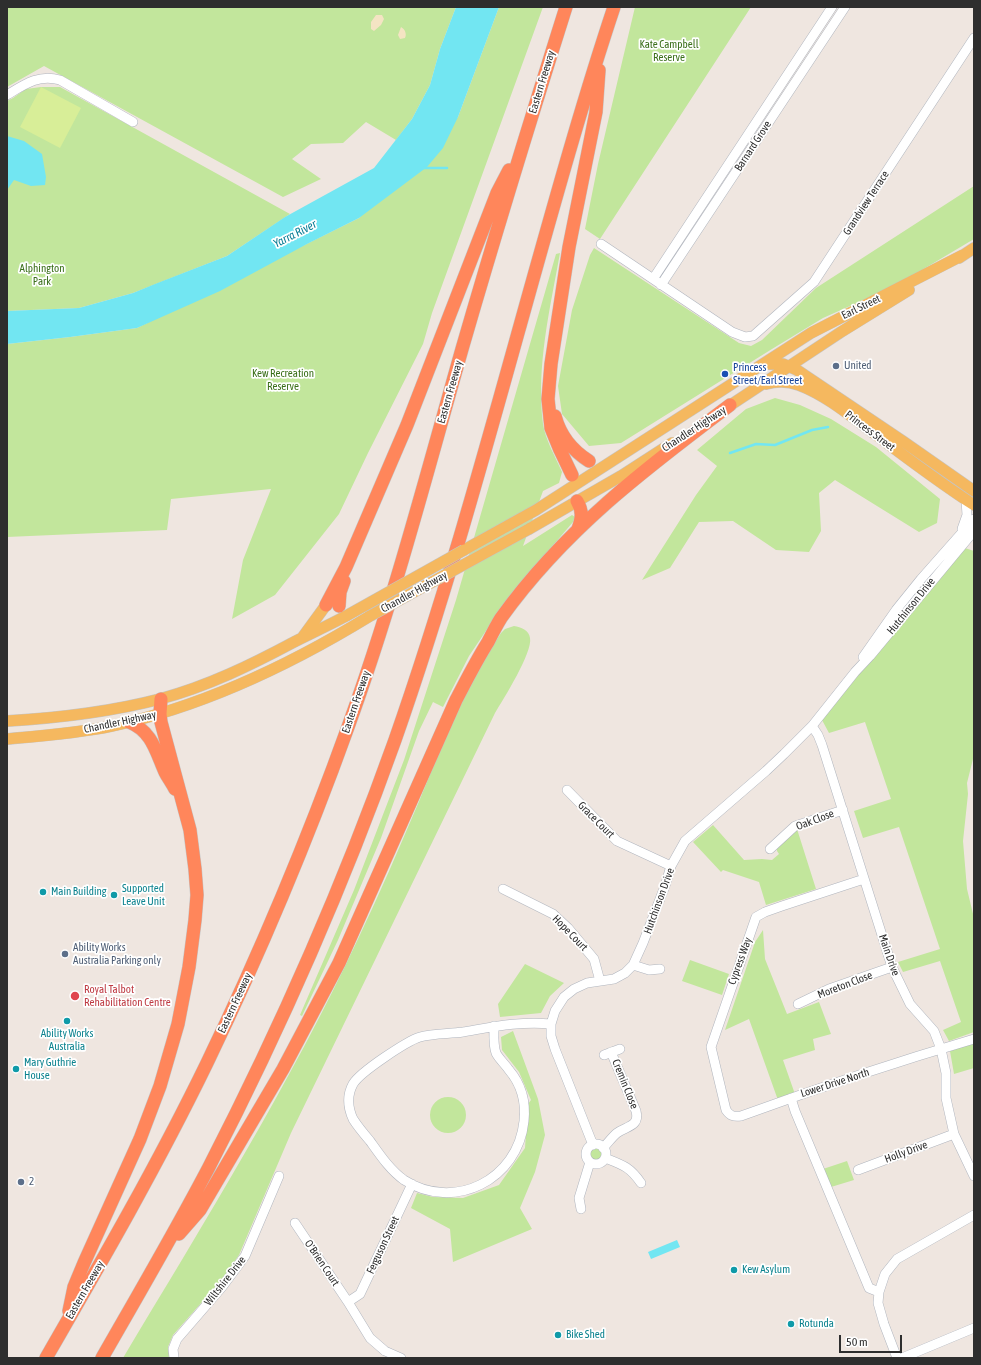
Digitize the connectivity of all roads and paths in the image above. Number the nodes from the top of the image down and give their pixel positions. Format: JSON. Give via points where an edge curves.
{"nodes":[{"id":1,"x":566,"y":7,"type":"edge"},
{"id":2,"x":614,"y":7,"type":"edge"},
{"id":3,"x":832,"y":7,"type":"edge"},
{"id":4,"x":845,"y":7,"type":"edge"},
{"id":5,"x":974,"y":38,"type":"edge"},
{"id":6,"x":600,"y":48,"type":"junction"},
{"id":7,"x":7,"y":94,"type":"edge"},
{"id":8,"x":133,"y":122,"type":"dead end"},
{"id":9,"x":522,"y":145,"type":"junction"},
{"id":10,"x":601,"y":244,"type":"dead end"},
{"id":11,"x":974,"y":248,"type":"edge"},
{"id":12,"x":963,"y":255,"type":"junction"},
{"id":13,"x":653,"y":279,"type":"junction"},
{"id":14,"x":661,"y":285,"type":"junction"},
{"id":15,"x":762,"y":364,"type":"junction"},
{"id":16,"x":789,"y":366,"type":"junction"},
{"id":17,"x":549,"y":381,"type":"junction"},
{"id":18,"x":758,"y":387,"type":"junction"},
{"id":19,"x":730,"y":405,"type":"junction"},
{"id":20,"x":589,"y":461,"type":"joint"},
{"id":21,"x":603,"y":466,"type":"junction"},
{"id":22,"x":573,"y":480,"type":"junction"},
{"id":23,"x":974,"y":491,"type":"edge"},
{"id":24,"x":577,"y":501,"type":"junction"},
{"id":25,"x":970,"y":503,"type":"edge"},
{"id":26,"x":974,"y":519,"type":"edge"},
{"id":27,"x":578,"y":529,"type":"junction"},
{"id":28,"x":974,"y":531,"type":"edge"},
{"id":29,"x":956,"y":539,"type":"junction"},
{"id":30,"x":970,"y":539,"type":"edge"},
{"id":31,"x":339,"y":613,"type":"junction"},
{"id":32,"x":370,"y":616,"type":"junction"},
{"id":33,"x":302,"y":638,"type":"junction"},
{"id":34,"x":855,"y":672,"type":"junction"},
{"id":35,"x":161,"y":699,"type":"junction"},
{"id":36,"x":160,"y":714,"type":"junction"},
{"id":37,"x":7,"y":721,"type":"edge"},
{"id":38,"x":129,"y":722,"type":"junction"},
{"id":39,"x":812,"y":726,"type":"junction"},
{"id":40,"x":7,"y":739,"type":"edge"},
{"id":41,"x":567,"y":790,"type":"dead end"},
{"id":42,"x":183,"y":802,"type":"junction"},
{"id":43,"x":843,"y":810,"type":"junction"},
{"id":44,"x":770,"y":848,"type":"dead end"},
{"id":45,"x":671,"y":866,"type":"junction"},
{"id":46,"x":864,"y":879,"type":"junction"},
{"id":47,"x":503,"y":889,"type":"dead end"},
{"id":48,"x":633,"y":965,"type":"junction"},
{"id":49,"x":892,"y":967,"type":"junction"},
{"id":50,"x":660,"y":969,"type":"dead end"},
{"id":51,"x":600,"y":981,"type":"junction"},
{"id":52,"x":798,"y":1004,"type":"dead end"},
{"id":53,"x":551,"y":1024,"type":"junction"},
{"id":54,"x":494,"y":1026,"type":"junction"},
{"id":55,"x":974,"y":1039,"type":"edge"},
{"id":56,"x":941,"y":1049,"type":"junction"},
{"id":57,"x":612,"y":1052,"type":"dead end"},
{"id":58,"x":791,"y":1098,"type":"junction"},
{"id":59,"x":730,"y":1115,"type":"joint"},
{"id":60,"x":954,"y":1134,"type":"junction"},
{"id":61,"x":593,"y":1145,"type":"junction"},
{"id":62,"x":603,"y":1148,"type":"junction"},
{"id":63,"x":605,"y":1158,"type":"junction"},
{"id":64,"x":590,"y":1162,"type":"junction"},
{"id":65,"x":858,"y":1170,"type":"dead end"},
{"id":66,"x":279,"y":1176,"type":"dead end"},
{"id":67,"x":974,"y":1176,"type":"edge"},
{"id":68,"x":641,"y":1183,"type":"dead end"},
{"id":69,"x":412,"y":1184,"type":"junction"},
{"id":70,"x":581,"y":1209,"type":"dead end"},
{"id":71,"x":974,"y":1215,"type":"edge"},
{"id":72,"x":295,"y":1223,"type":"dead end"},
{"id":73,"x":162,"y":1254,"type":"junction"},
{"id":74,"x":879,"y":1292,"type":"junction"},
{"id":75,"x":348,"y":1302,"type":"junction"},
{"id":76,"x":66,"y":1324,"type":"junction"},
{"id":77,"x":974,"y":1328,"type":"edge"},
{"id":78,"x":46,"y":1358,"type":"edge"},
{"id":79,"x":102,"y":1358,"type":"edge"},
{"id":80,"x":174,"y":1358,"type":"edge"},
{"id":81,"x":401,"y":1358,"type":"edge"},
{"id":82,"x":897,"y":1358,"type":"edge"},
{"id":83,"x":902,"y":1358,"type":"edge"}],
"edges":[{"from":1,"to":9,"type":"highway","name":"Eastern Freeway"},
{"from":2,"to":6,"type":"highway"},
{"from":3,"to":13,"type":"street","name":"Barnard Grove"},
{"from":4,"to":14,"type":"street","name":"Barnard Grove"},
{"from":5,"to":14,"type":"street","name":"Grandview Terrace","via":[[814,282],[753,336],[745,337],[732,332]]},
{"from":6,"to":17,"type":"highway","via":[[596,112],[569,247]]},
{"from":6,"to":73,"type":"highway","via":[[569,150],[475,489],[395,742],[307,962],[230,1124]]},
{"from":7,"to":8,"type":"street","via":[[20,86],[49,77],[60,80]]},
{"from":9,"to":31,"type":"highway","via":[[497,193],[407,425],[346,567]]},
{"from":9,"to":76,"type":"highway","name":"Eastern Freeway","via":[[392,599],[348,727],[300,853],[254,962],[206,1064],[160,1155]]},
{"from":10,"to":13,"type":"street"},
{"from":11,"to":12,"type":"main road","name":"Earl Street"},
{"from":12,"to":15,"type":"main road","name":"Earl Street","via":[[825,325]]},
{"from":12,"to":16,"type":"main road","name":"Earl Street"},
{"from":13,"to":14,"type":"street"},
{"from":15,"to":16,"type":"main road","name":"Princess Street"},
{"from":15,"to":21,"type":"main road","name":"Chandler Highway"},
{"from":16,"to":18,"type":"main road","name":"Chandler Highway"},
{"from":16,"to":23,"type":"main road","name":"Princess Street"},
{"from":17,"to":20,"type":"highway","via":[[552,404],[561,430],[567,442]]},
{"from":17,"to":22,"type":"highway","via":[[551,428]]},
{"from":18,"to":19,"type":"main road","name":"Chandler Highway"},
{"from":18,"to":25,"type":"main road","name":"Princess Street","via":[[786,382],[819,394]]},
{"from":19,"to":24,"type":"main road","name":"Chandler Highway","via":[[621,476]]},
{"from":19,"to":27,"type":"highway","via":[[645,470]]},
{"from":20,"to":21,"type":"main road"},
{"from":21,"to":22,"type":"main road","name":"Chandler Highway"},
{"from":22,"to":24,"type":"main road"},
{"from":22,"to":31,"type":"main road","name":"Chandler Highway","bridge":true,"via":[[536,510]]},
{"from":24,"to":27,"type":"highway","via":[[582,510]]},
{"from":24,"to":32,"type":"main road","name":"Chandler Highway","bridge":true},
{"from":25,"to":29,"type":"street","name":"Hutchinson Drive","via":[[964,525]]},
{"from":26,"to":29,"type":"street","name":"Hutchinson Drive"},
{"from":27,"to":73,"type":"highway","via":[[520,593],[500,620],[442,731],[336,970],[283,1069],[200,1210]]},
{"from":28,"to":30,"type":"street","name":"Hutchinson Drive"},
{"from":29,"to":34,"type":"street","name":"Hutchinson Drive","via":[[896,610]]},
{"from":30,"to":34,"type":"street","name":"Hutchinson Drive"},
{"from":31,"to":32,"type":"main road"},
{"from":31,"to":33,"type":"main road"},
{"from":31,"to":33,"type":"main road","name":"Chandler Highway"},
{"from":32,"to":36,"type":"main road","name":"Chandler Highway","via":[[338,636],[234,688]]},
{"from":33,"to":35,"type":"main road","name":"Chandler Highway","via":[[239,671]]},
{"from":34,"to":39,"type":"street","name":"Hutchinson Drive"},
{"from":35,"to":36,"type":"highway"},
{"from":35,"to":37,"type":"main road","name":"Chandler Highway","via":[[112,710]]},
{"from":36,"to":38,"type":"main road","name":"Chandler Highway"},
{"from":36,"to":42,"type":"highway"},
{"from":38,"to":40,"type":"main road","name":"Chandler Highway"},
{"from":38,"to":42,"type":"highway","via":[[138,725],[146,733]]},
{"from":39,"to":43,"type":"street","name":"Main Drive","via":[[822,745]]},
{"from":39,"to":45,"type":"street","name":"Hutchinson Drive","via":[[766,771],[685,841]]},
{"from":41,"to":45,"type":"street","name":"Grace Court","via":[[617,841]]},
{"from":42,"to":76,"type":"highway","via":[[192,842],[197,895],[193,944],[181,1011],[170,1055],[151,1111],[74,1287]]},
{"from":43,"to":44,"type":"street","name":"Oak Close","via":[[795,826]]},
{"from":43,"to":46,"type":"street","name":"Main Drive"},
{"from":45,"to":48,"type":"street","name":"Hutchinson Drive"},
{"from":46,"to":49,"type":"street","name":"Main Drive"},
{"from":46,"to":59,"type":"street","name":"Cypress Way","via":[[756,917],[711,1047],[726,1110]]},
{"from":47,"to":51,"type":"street","name":"Hope Court","via":[[552,914],[568,928],[594,958]]},
{"from":48,"to":50,"type":"street","via":[[649,970]]},
{"from":48,"to":51,"type":"street","name":"Hutchinson Drive","via":[[614,979]]},
{"from":49,"to":52,"type":"street","name":"Moreton Close","via":[[829,989]]},
{"from":49,"to":56,"type":"street","name":"Main Drive","via":[[910,1004],[934,1031]]},
{"from":51,"to":53,"type":"street","name":"Hutchinson Drive","via":[[587,983],[564,997],[555,1011]]},
{"from":53,"to":54,"type":"street","via":[[531,1022]]},
{"from":53,"to":61,"type":"street","name":"Hutchinson Drive","via":[[555,1049]]},
{"from":54,"to":69,"type":"street","via":[[497,1054],[512,1074],[524,1100],[524,1122],[513,1155],[498,1174],[469,1189],[442,1193]]},
{"from":54,"to":69,"type":"street","via":[[415,1039],[363,1074],[352,1085],[349,1102],[353,1119],[391,1168]]},
{"from":55,"to":56,"type":"street","name":"Lower Drive North"},
{"from":56,"to":58,"type":"street","name":"Lower Drive North"},
{"from":56,"to":60,"type":"street","name":"Main Drive","via":[[946,1073],[946,1098]]},
{"from":57,"to":62,"type":"street","name":"Cremin Close","via":[[637,1118]]},
{"from":58,"to":59,"type":"street","name":"Lower Drive North","via":[[741,1116]]},
{"from":58,"to":74,"type":"street","via":[[870,1288]]},
{"from":60,"to":65,"type":"street","name":"Holly Drive"},
{"from":60,"to":67,"type":"street","name":"Main Drive"},
{"from":61,"to":62,"type":"street"},
{"from":61,"to":64,"type":"street","via":[[586,1151],[586,1158]]},
{"from":62,"to":63,"type":"street","via":[[606,1152]]},
{"from":63,"to":64,"type":"street","via":[[599,1164]]},
{"from":63,"to":68,"type":"street","via":[[630,1169]]},
{"from":64,"to":70,"type":"street","via":[[579,1198]]},
{"from":66,"to":80,"type":"street","name":"Wiltshire Drive","via":[[245,1256],[177,1339],[173,1349]]},
{"from":69,"to":75,"type":"street","name":"Ferguson Street","via":[[360,1294]]},
{"from":71,"to":74,"type":"street","via":[[897,1259],[885,1274]]},
{"from":72,"to":75,"type":"street","name":"O'Brien Court"},
{"from":73,"to":79,"type":"highway"},
{"from":74,"to":82,"type":"street","via":[[879,1309]]},
{"from":75,"to":81,"type":"street","name":"O'Brien Court","via":[[370,1338],[385,1351]]},
{"from":76,"to":78,"type":"highway","name":"Eastern Freeway"},
{"from":77,"to":83,"type":"street"}]}
